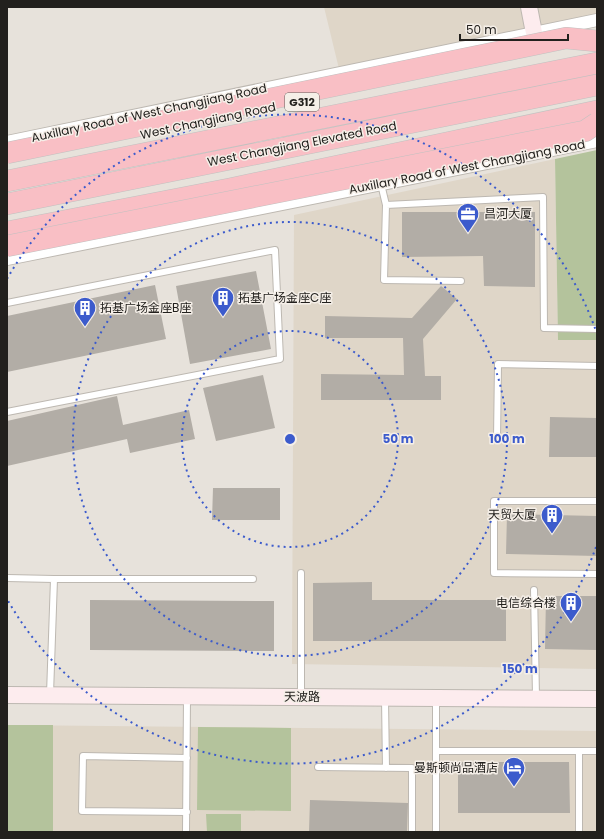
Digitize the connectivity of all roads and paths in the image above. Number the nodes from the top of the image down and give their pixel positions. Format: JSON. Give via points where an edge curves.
{"nodes":[{"id":1,"x":529,"y":7,"type":"edge"},
{"id":2,"x":597,"y":20,"type":"edge"},
{"id":3,"x":534,"y":33,"type":"junction"},
{"id":4,"x":597,"y":41,"type":"edge"},
{"id":5,"x":597,"y":63,"type":"edge"},
{"id":6,"x":597,"y":84,"type":"edge"},
{"id":7,"x":597,"y":111,"type":"edge"},
{"id":8,"x":597,"y":123,"type":"edge"},
{"id":9,"x":597,"y":141,"type":"edge"},
{"id":10,"x":7,"y":142,"type":"edge"},
{"id":11,"x":7,"y":153,"type":"edge"},
{"id":12,"x":7,"y":163,"type":"edge"},
{"id":13,"x":7,"y":182,"type":"edge"},
{"id":14,"x":381,"y":184,"type":"junction"},
{"id":15,"x":7,"y":204,"type":"edge"},
{"id":16,"x":386,"y":205,"type":"junction"},
{"id":17,"x":7,"y":232,"type":"edge"},
{"id":18,"x":7,"y":246,"type":"edge"},
{"id":19,"x":7,"y":259,"type":"edge"},
{"id":20,"x":461,"y":281,"type":"dead end"},
{"id":21,"x":7,"y":303,"type":"edge"},
{"id":22,"x":597,"y":329,"type":"edge"},
{"id":23,"x":597,"y":366,"type":"edge"},
{"id":24,"x":7,"y":412,"type":"edge"},
{"id":25,"x":498,"y":439,"type":"dead end"},
{"id":26,"x":597,"y":501,"type":"edge"},
{"id":27,"x":301,"y":573,"type":"dead end"},
{"id":28,"x":597,"y":574,"type":"edge"},
{"id":29,"x":7,"y":578,"type":"edge"},
{"id":30,"x":54,"y":579,"type":"junction"},
{"id":31,"x":253,"y":579,"type":"dead end"},
{"id":32,"x":534,"y":590,"type":"dead end"},
{"id":33,"x":7,"y":695,"type":"edge"},
{"id":34,"x":50,"y":696,"type":"junction"},
{"id":35,"x":187,"y":697,"type":"junction"},
{"id":36,"x":301,"y":697,"type":"junction"},
{"id":37,"x":385,"y":698,"type":"junction"},
{"id":38,"x":436,"y":698,"type":"junction"},
{"id":39,"x":536,"y":699,"type":"junction"},
{"id":40,"x":597,"y":700,"type":"edge"},
{"id":41,"x":436,"y":751,"type":"junction"},
{"id":42,"x":579,"y":751,"type":"junction"},
{"id":43,"x":597,"y":752,"type":"edge"},
{"id":44,"x":187,"y":758,"type":"junction"},
{"id":45,"x":318,"y":767,"type":"dead end"},
{"id":46,"x":386,"y":768,"type":"junction"},
{"id":47,"x":187,"y":812,"type":"junction"},
{"id":48,"x":186,"y":832,"type":"edge"},
{"id":49,"x":412,"y":832,"type":"edge"},
{"id":50,"x":436,"y":832,"type":"edge"},
{"id":51,"x":578,"y":832,"type":"edge"}],
"edges":[{"from":1,"to":3,"type":"street"},
{"from":2,"to":3,"type":"street","name":"Auxillary Road of West Changjiang Road"},
{"from":3,"to":10,"type":"street","name":"Auxillary Road of West Changjiang Road"},
{"from":4,"to":11,"type":"highway","bridge":true,"via":[[566,38]]},
{"from":4,"to":12,"type":"highway","name":"West Changjiang Road","number":"G312"},
{"from":5,"to":13,"type":"highway","name":"West Changjiang Elevated Road"},
{"from":6,"to":15,"type":"highway","name":"West Changjiang Elevated Road"},
{"from":7,"to":17,"type":"highway","via":[[229,189]]},
{"from":8,"to":18,"type":"highway","bridge":true,"via":[[585,132]]},
{"from":9,"to":14,"type":"street","name":"Auxillary Road of West Changjiang Road"},
{"from":14,"to":16,"type":"lane"},
{"from":14,"to":19,"type":"street","name":"Auxillary Road of West Changjiang Road"},
{"from":16,"to":20,"type":"lane","via":[[384,280]]},
{"from":16,"to":22,"type":"lane","via":[[543,197],[544,328]]},
{"from":21,"to":24,"type":"lane","via":[[274,250],[280,359]]},
{"from":23,"to":25,"type":"lane","via":[[498,364]]},
{"from":26,"to":28,"type":"lane","via":[[494,500],[494,573]]},
{"from":27,"to":36,"type":"lane"},
{"from":29,"to":30,"type":"lane"},
{"from":30,"to":31,"type":"lane"},
{"from":30,"to":34,"type":"lane"},
{"from":32,"to":39,"type":"lane"},
{"from":33,"to":34,"type":"street","name":"天波路"},
{"from":34,"to":35,"type":"street","name":"天波路"},
{"from":35,"to":36,"type":"street","name":"天波路"},
{"from":35,"to":44,"type":"lane"},
{"from":36,"to":37,"type":"street","name":"天波路"},
{"from":37,"to":38,"type":"street","name":"天波路"},
{"from":37,"to":46,"type":"lane"},
{"from":38,"to":39,"type":"street","name":"天波路"},
{"from":38,"to":41,"type":"lane"},
{"from":39,"to":40,"type":"street","name":"天波路"},
{"from":41,"to":42,"type":"lane"},
{"from":41,"to":50,"type":"lane"},
{"from":42,"to":43,"type":"lane"},
{"from":42,"to":51,"type":"lane"},
{"from":44,"to":47,"type":"lane"},
{"from":44,"to":47,"type":"lane","via":[[83,756],[82,811]]},
{"from":45,"to":46,"type":"lane"},
{"from":46,"to":49,"type":"lane","via":[[412,768]]},
{"from":47,"to":48,"type":"lane"}]}
